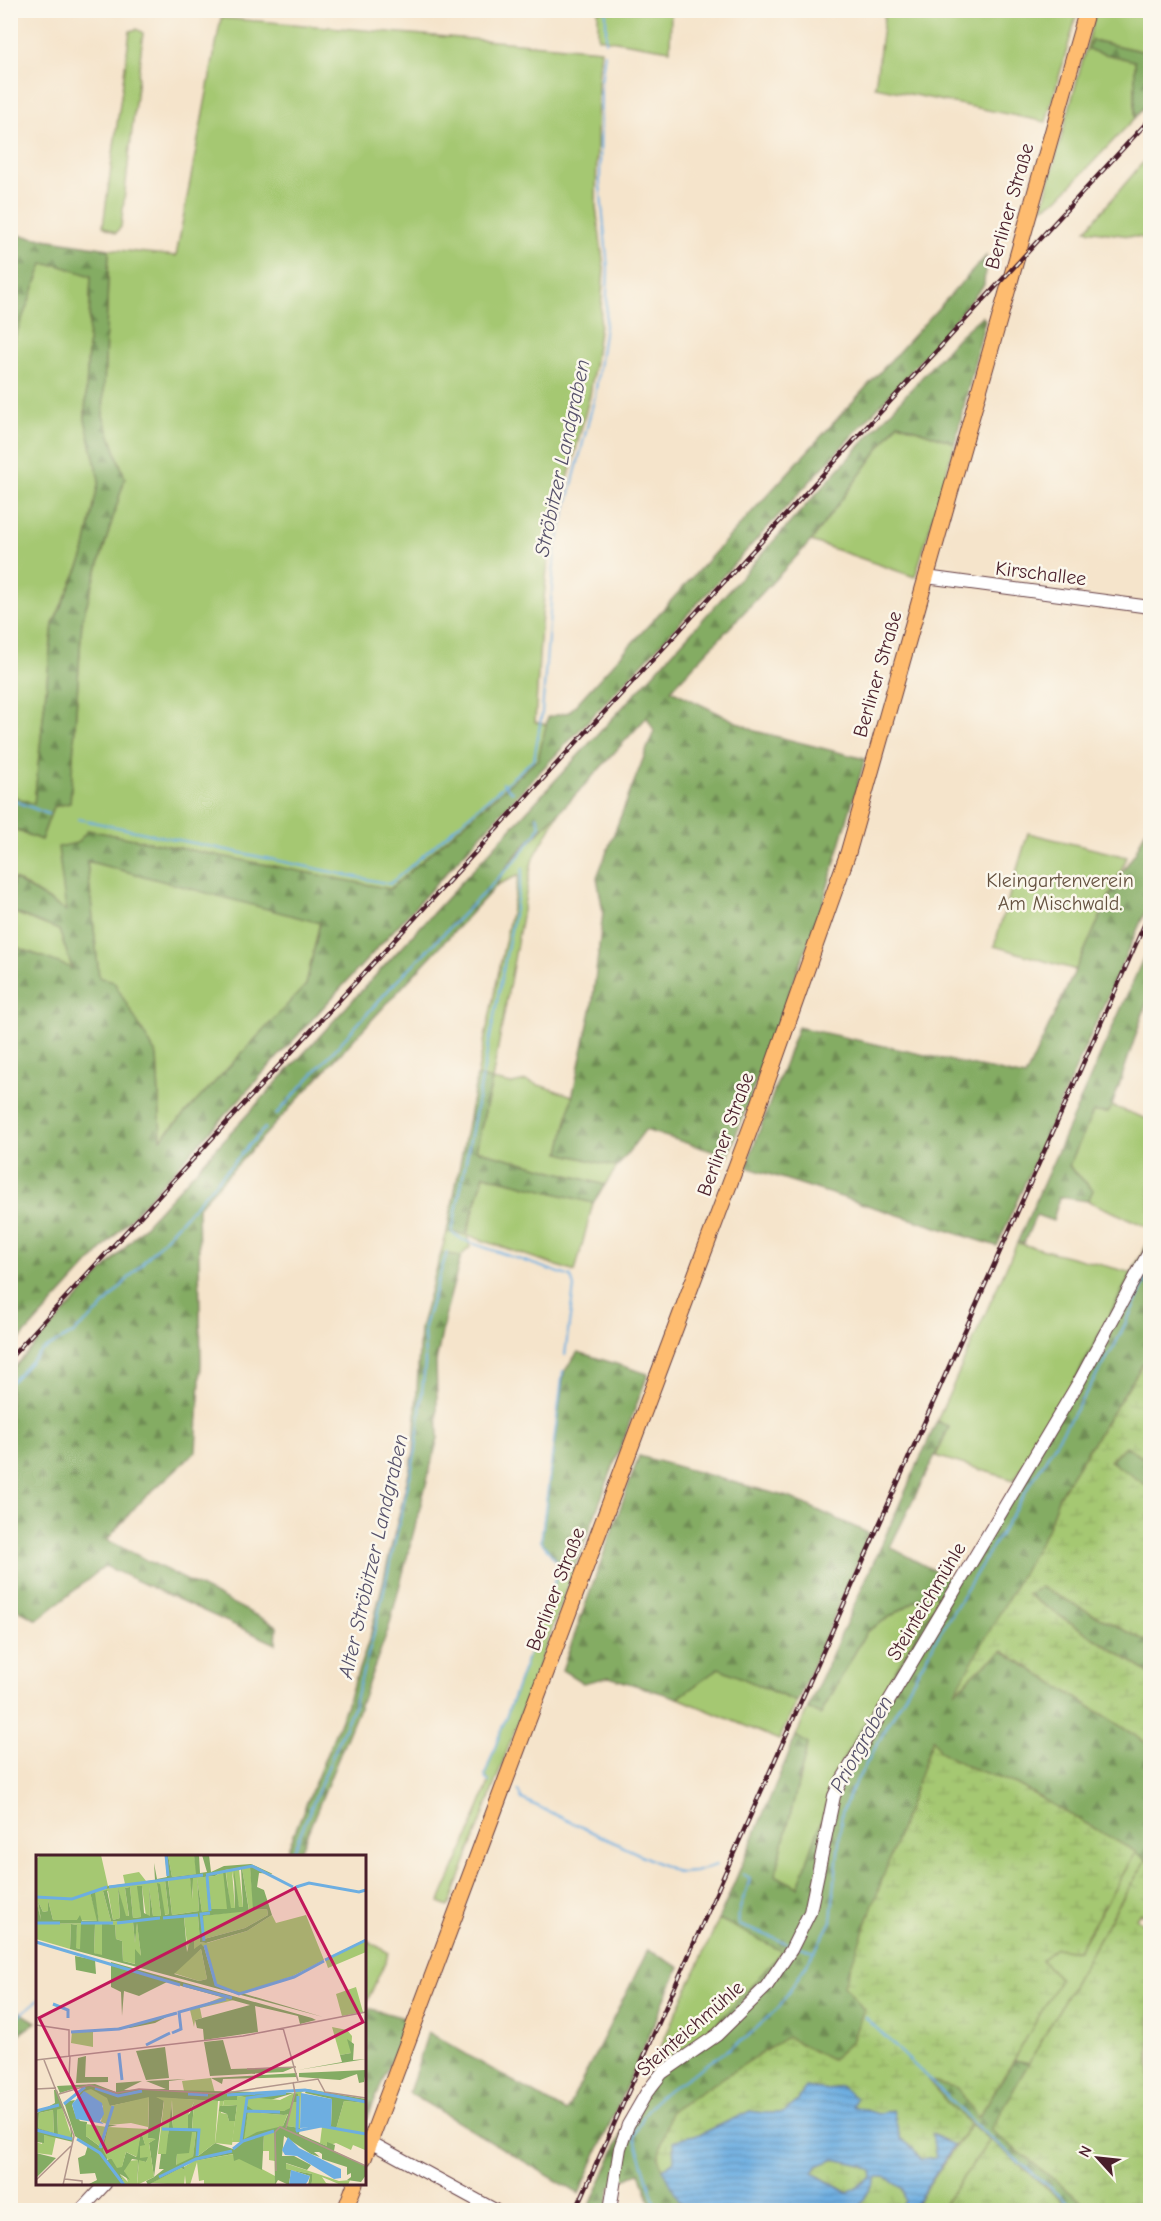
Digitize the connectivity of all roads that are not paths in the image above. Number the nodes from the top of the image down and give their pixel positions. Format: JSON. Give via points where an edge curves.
{"nodes":[{"id":1,"x":1087,"y":10,"type":"edge"},
{"id":2,"x":926,"y":577,"type":"junction"},
{"id":3,"x":1150,"y":607,"type":"edge"},
{"id":4,"x":1150,"y":1250,"type":"edge"},
{"id":5,"x":367,"y":2149,"type":"edge"},
{"id":6,"x":104,"y":2185,"type":"edge"},
{"id":7,"x":355,"y":2185,"type":"edge"},
{"id":8,"x":81,"y":2211,"type":"edge"},
{"id":9,"x":345,"y":2211,"type":"edge"},
{"id":10,"x":495,"y":2211,"type":"edge"},
{"id":11,"x":610,"y":2211,"type":"edge"}],
"edges":[{"from":1,"to":2,"type":"main road","name":"Berliner Straße"},
{"from":2,"to":3,"type":"street","name":"Kirschallee"},
{"from":2,"to":5,"type":"main road","name":"Berliner Straße","via":[[848,853],[817,942]]},
{"from":4,"to":11,"type":"street","name":"Steinteichmühle","via":[[1080,1380],[840,1783],[810,1912],[791,1950],[766,1987],[717,2035],[662,2073],[647,2092],[620,2148]]},
{"from":5,"to":10,"type":"street","name":"Berliner Straße"},
{"from":6,"to":8,"type":"street"},
{"from":7,"to":9,"type":"main road"}]}
